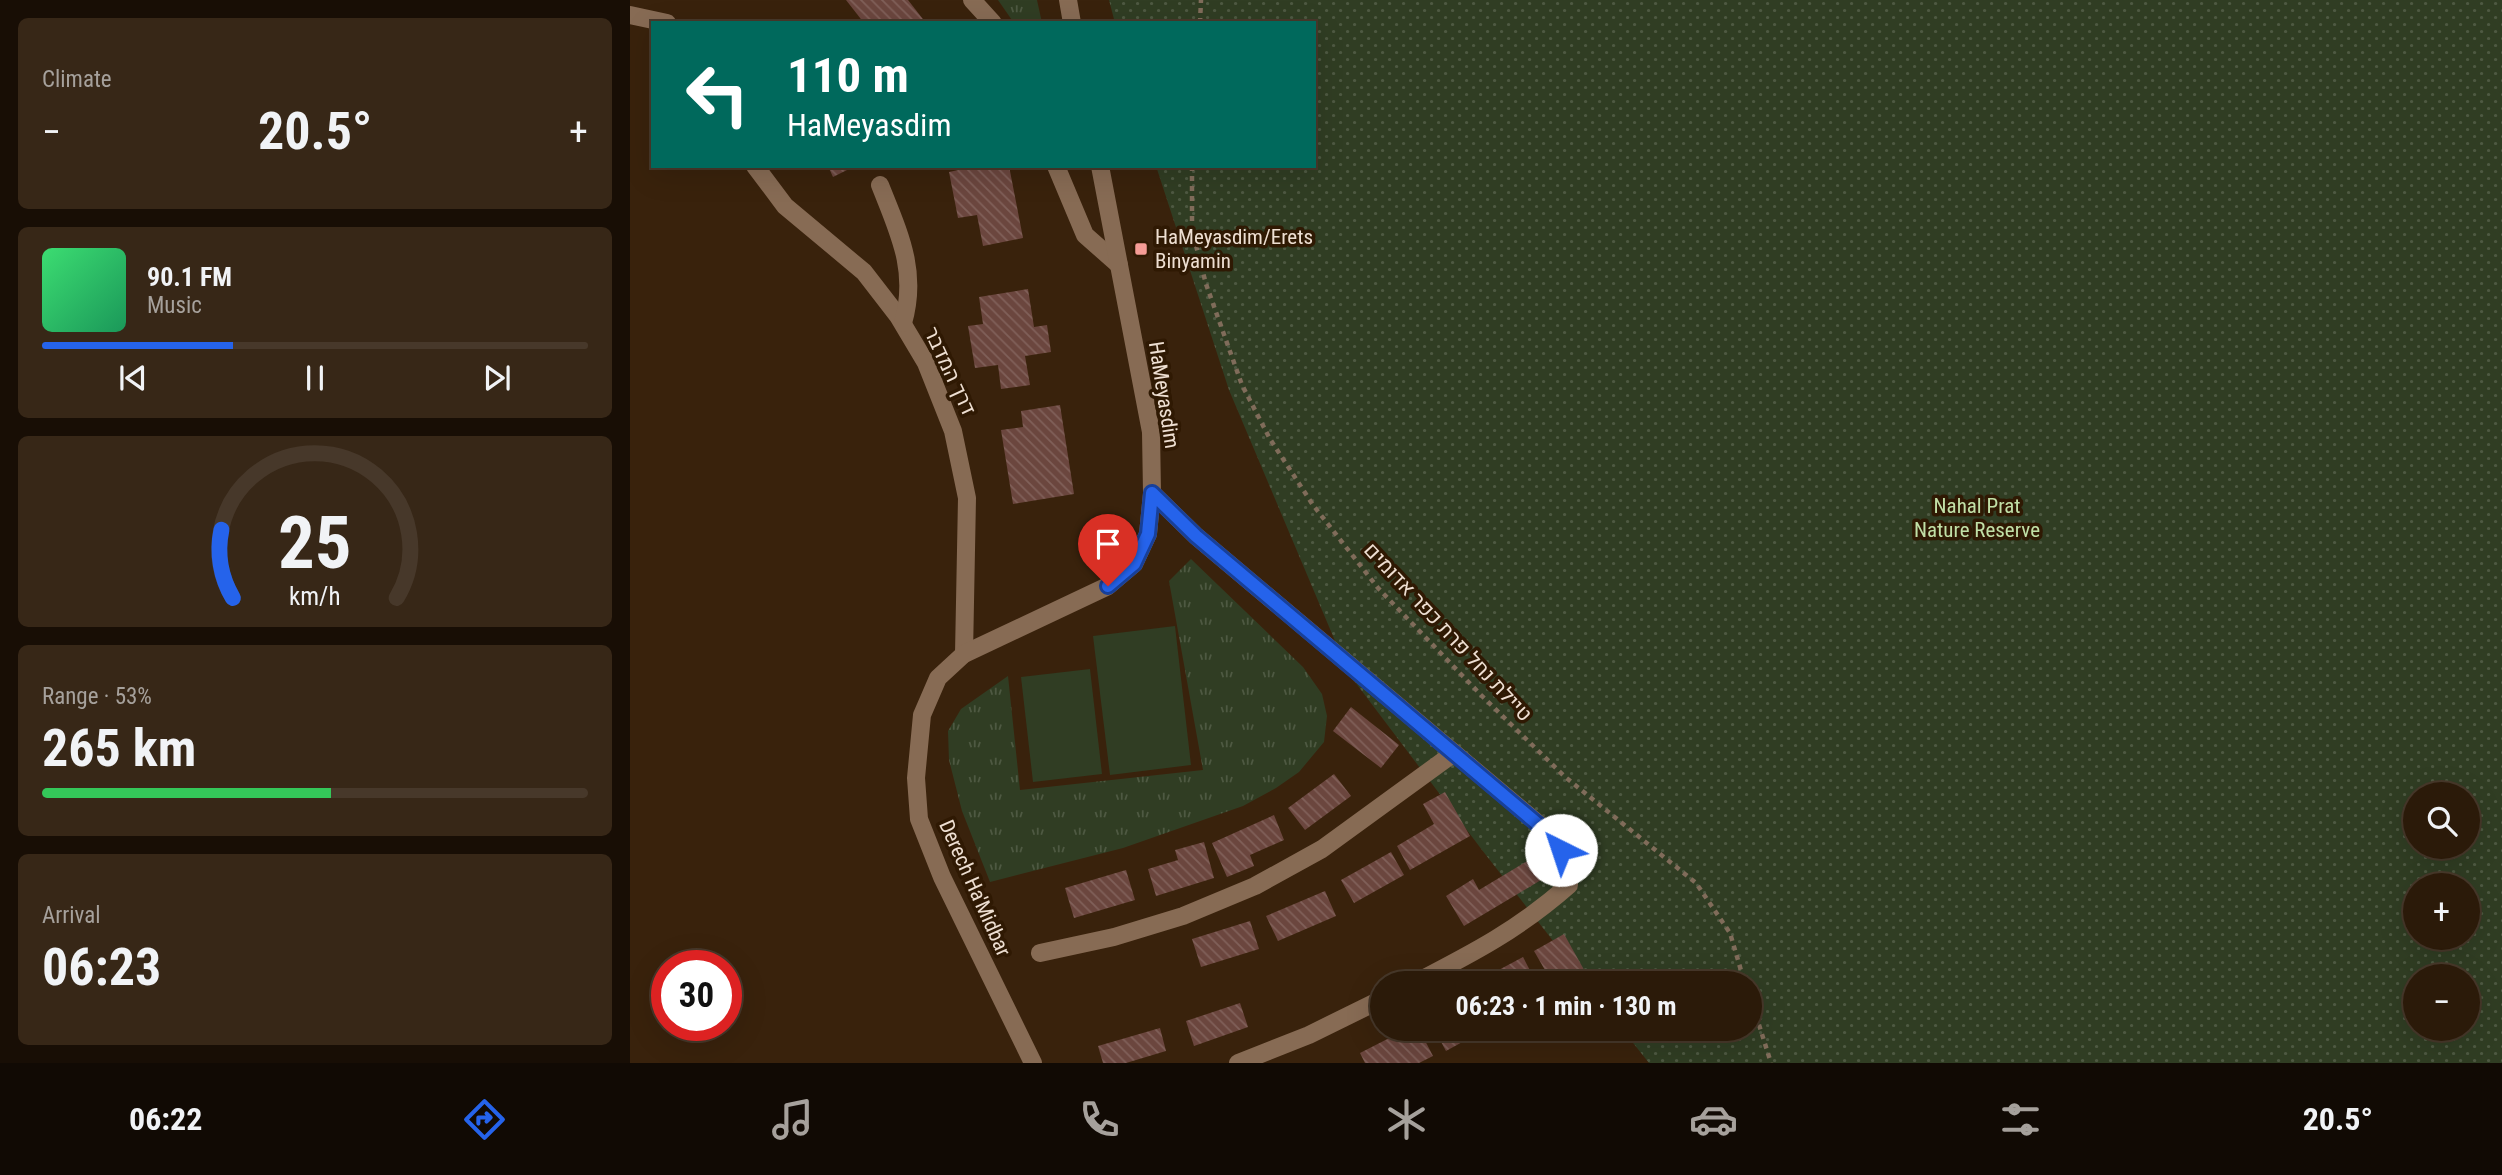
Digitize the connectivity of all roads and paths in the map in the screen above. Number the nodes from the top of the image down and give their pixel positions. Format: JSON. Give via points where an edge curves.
{"nodes":[{"id":1,"x":972,"y":0,"type":"edge"},
{"id":2,"x":1068,"y":0,"type":"edge"},
{"id":3,"x":1200,"y":0,"type":"edge"},
{"id":4,"x":630,"y":15,"type":"edge"},
{"id":5,"x":658,"y":21,"type":"edge"},
{"id":6,"x":991,"y":21,"type":"edge"},
{"id":7,"x":1072,"y":21,"type":"edge"},
{"id":8,"x":1200,"y":21,"type":"edge"},
{"id":9,"x":756,"y":168,"type":"edge"},
{"id":10,"x":1057,"y":168,"type":"edge"},
{"id":11,"x":1100,"y":168,"type":"edge"},
{"id":12,"x":1192,"y":168,"type":"edge"},
{"id":13,"x":880,"y":185,"type":"dead end"},
{"id":14,"x":1119,"y":265,"type":"junction"},
{"id":15,"x":903,"y":323,"type":"junction"},
{"id":16,"x":1152,"y":493,"type":"junction"},
{"id":17,"x":964,"y":654,"type":"junction"},
{"id":18,"x":1454,"y":753,"type":"junction"},
{"id":19,"x":1040,"y":953,"type":"dead end"},
{"id":20,"x":1438,"y":971,"type":"edge"},
{"id":21,"x":1741,"y":971,"type":"edge"},
{"id":22,"x":1370,"y":1005,"type":"edge"},
{"id":23,"x":1762,"y":1034,"type":"edge"},
{"id":24,"x":1033,"y":1063,"type":"edge"},
{"id":25,"x":1238,"y":1063,"type":"edge"},
{"id":26,"x":1771,"y":1063,"type":"edge"}],
"edges":[{"from":1,"to":6,"type":"street"},
{"from":2,"to":7,"type":"street"},
{"from":3,"to":8,"type":"path"},
{"from":4,"to":5,"type":"street"},
{"from":9,"to":15,"type":"street","name":"דרך המדבר","via":[[785,206],[864,272]]},
{"from":10,"to":14,"type":"street","via":[[1085,234]]},
{"from":11,"to":14,"type":"street","name":"HaMeyasdim"},
{"from":12,"to":21,"type":"path","name":"טיילת נחל פרת כפר אדומים","via":[[1192,230],[1215,310],[1242,385],[1313,505],[1378,588],[1481,695],[1564,776],[1696,883],[1730,933]]},
{"from":13,"to":15,"type":"street","via":[[904,244],[909,303]]},
{"from":14,"to":16,"type":"street","name":"HaMeyasdim","via":[[1151,432]]},
{"from":15,"to":17,"type":"street","name":"דרך המדבר","via":[[926,363],[953,431],[967,498]]},
{"from":16,"to":17,"type":"street","name":"HaMeyasdim","via":[[1148,534],[1134,564],[1108,586]]},
{"from":16,"to":18,"type":"street","via":[[1196,536]]},
{"from":17,"to":24,"type":"street","name":"Derech Ha'Midbar","via":[[938,678],[922,715],[916,778],[919,819],[942,877]]},
{"from":18,"to":19,"type":"street","via":[[1322,849],[1255,886],[1183,916]]},
{"from":18,"to":20,"type":"street","via":[[1553,837],[1569,864],[1569,885],[1493,943]]},
{"from":22,"to":25,"type":"street"},
{"from":23,"to":26,"type":"path"}]}
